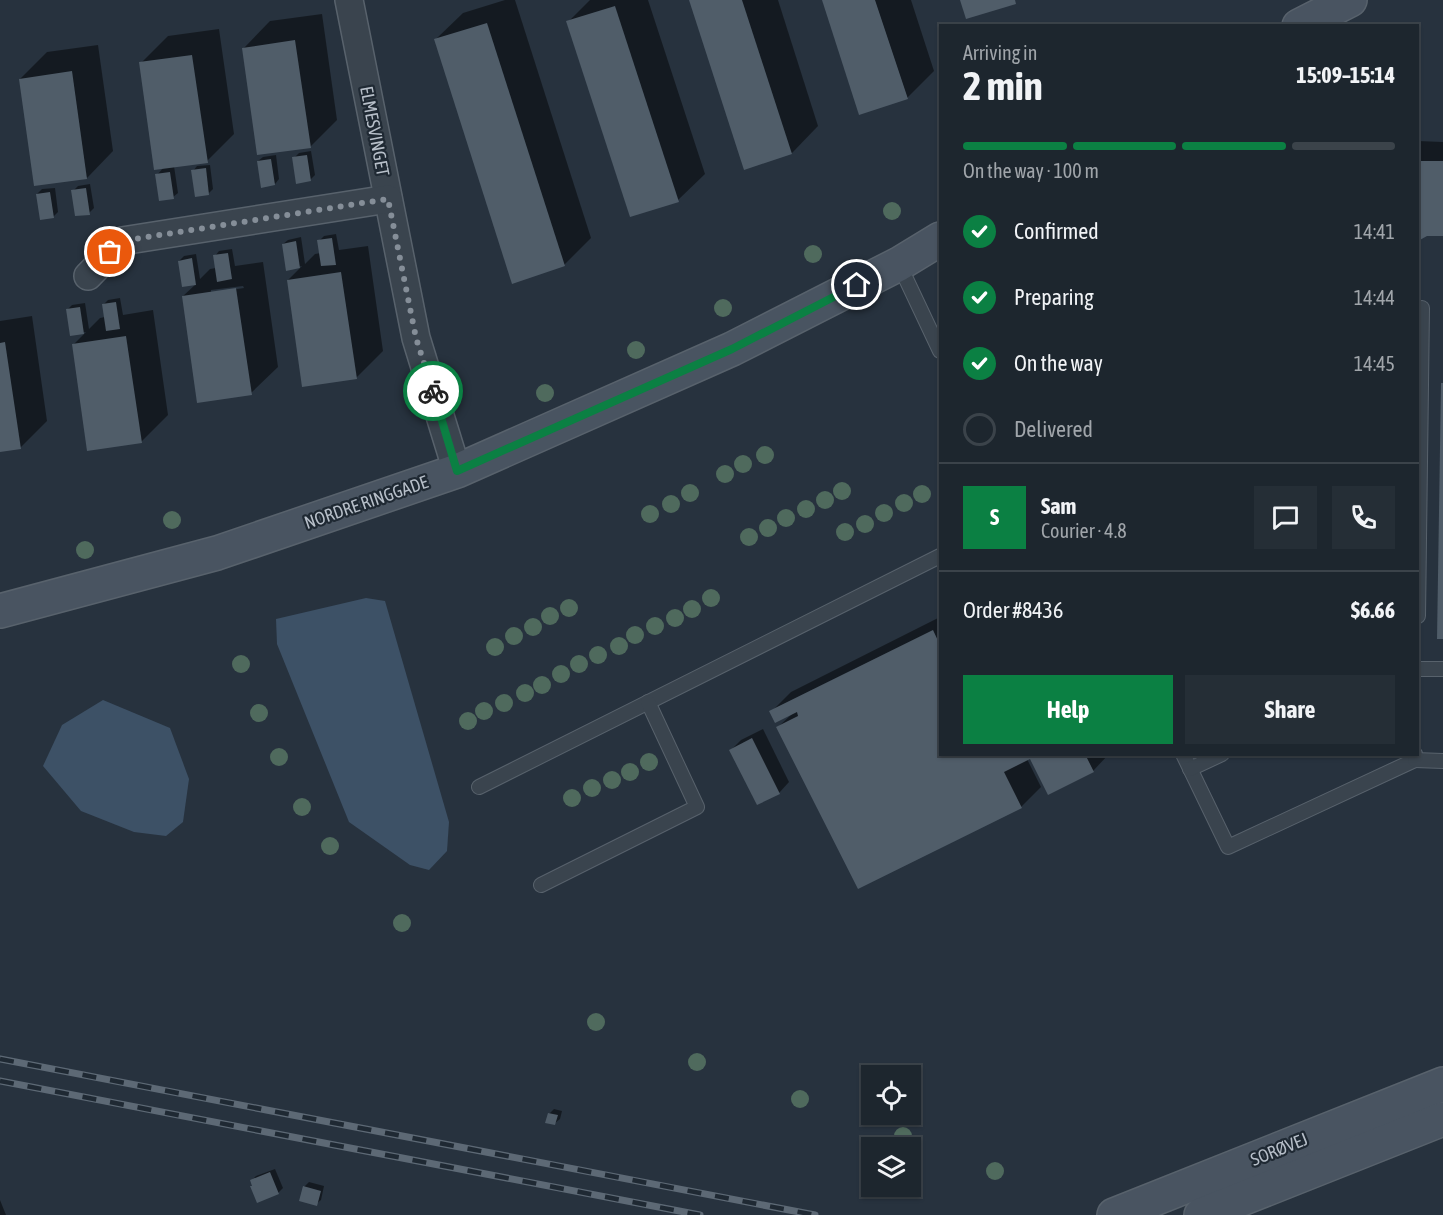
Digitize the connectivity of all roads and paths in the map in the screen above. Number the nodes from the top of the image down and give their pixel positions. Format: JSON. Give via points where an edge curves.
{"nodes":[{"id":1,"x":349,"y":0,"type":"edge"},
{"id":2,"x":1350,"y":0,"type":"edge"},
{"id":3,"x":1303,"y":24,"type":"edge"},
{"id":4,"x":388,"y":199,"type":"junction"},
{"id":5,"x":939,"y":240,"type":"edge"},
{"id":6,"x":899,"y":264,"type":"junction"},
{"id":7,"x":88,"y":276,"type":"dead end"},
{"id":8,"x":1422,"y":308,"type":"dead end"},
{"id":9,"x":939,"y":349,"type":"edge"},
{"id":10,"x":457,"y":471,"type":"junction"},
{"id":11,"x":1419,"y":510,"type":"edge"},
{"id":12,"x":939,"y":556,"type":"edge"},
{"id":13,"x":0,"y":611,"type":"edge"},
{"id":14,"x":1419,"y":669,"type":"edge"},
{"id":15,"x":1443,"y":669,"type":"edge"},
{"id":16,"x":648,"y":702,"type":"junction"},
{"id":17,"x":1184,"y":756,"type":"edge"},
{"id":18,"x":1218,"y":756,"type":"edge"},
{"id":19,"x":1415,"y":758,"type":"edge"},
{"id":20,"x":1443,"y":761,"type":"edge"},
{"id":21,"x":1190,"y":769,"type":"junction"},
{"id":22,"x":478,"y":787,"type":"dead end"},
{"id":23,"x":541,"y":885,"type":"dead end"},
{"id":24,"x":1443,"y":1084,"type":"edge"},
{"id":25,"x":1443,"y":1119,"type":"edge"},
{"id":26,"x":1114,"y":1215,"type":"edge"},
{"id":27,"x":1201,"y":1215,"type":"edge"}],
"edges":[{"from":1,"to":4,"type":"street","name":"ELMESVINGET"},
{"from":2,"to":3,"type":"street"},
{"from":4,"to":7,"type":"street","via":[[122,241]]},
{"from":4,"to":10,"type":"street","name":"ELMESVINGET","via":[[416,338]]},
{"from":5,"to":6,"type":"street","name":"NORDRE RINGGADE"},
{"from":6,"to":9,"type":"lane"},
{"from":6,"to":10,"type":"street","name":"NORDRE RINGGADE","via":[[732,349]]},
{"from":8,"to":11,"type":"lane"},
{"from":10,"to":13,"type":"street","name":"NORDRE RINGGADE","via":[[217,553]]},
{"from":12,"to":16,"type":"lane"},
{"from":14,"to":15,"type":"lane"},
{"from":16,"to":22,"type":"lane"},
{"from":16,"to":23,"type":"lane","via":[[698,807]]},
{"from":17,"to":21,"type":"lane"},
{"from":18,"to":21,"type":"lane"},
{"from":19,"to":20,"type":"lane"},
{"from":19,"to":21,"type":"lane","via":[[1228,847]]},
{"from":24,"to":26,"type":"street","name":"SORØVEJ"},
{"from":25,"to":27,"type":"street","name":"SORØVEJ"}]}
